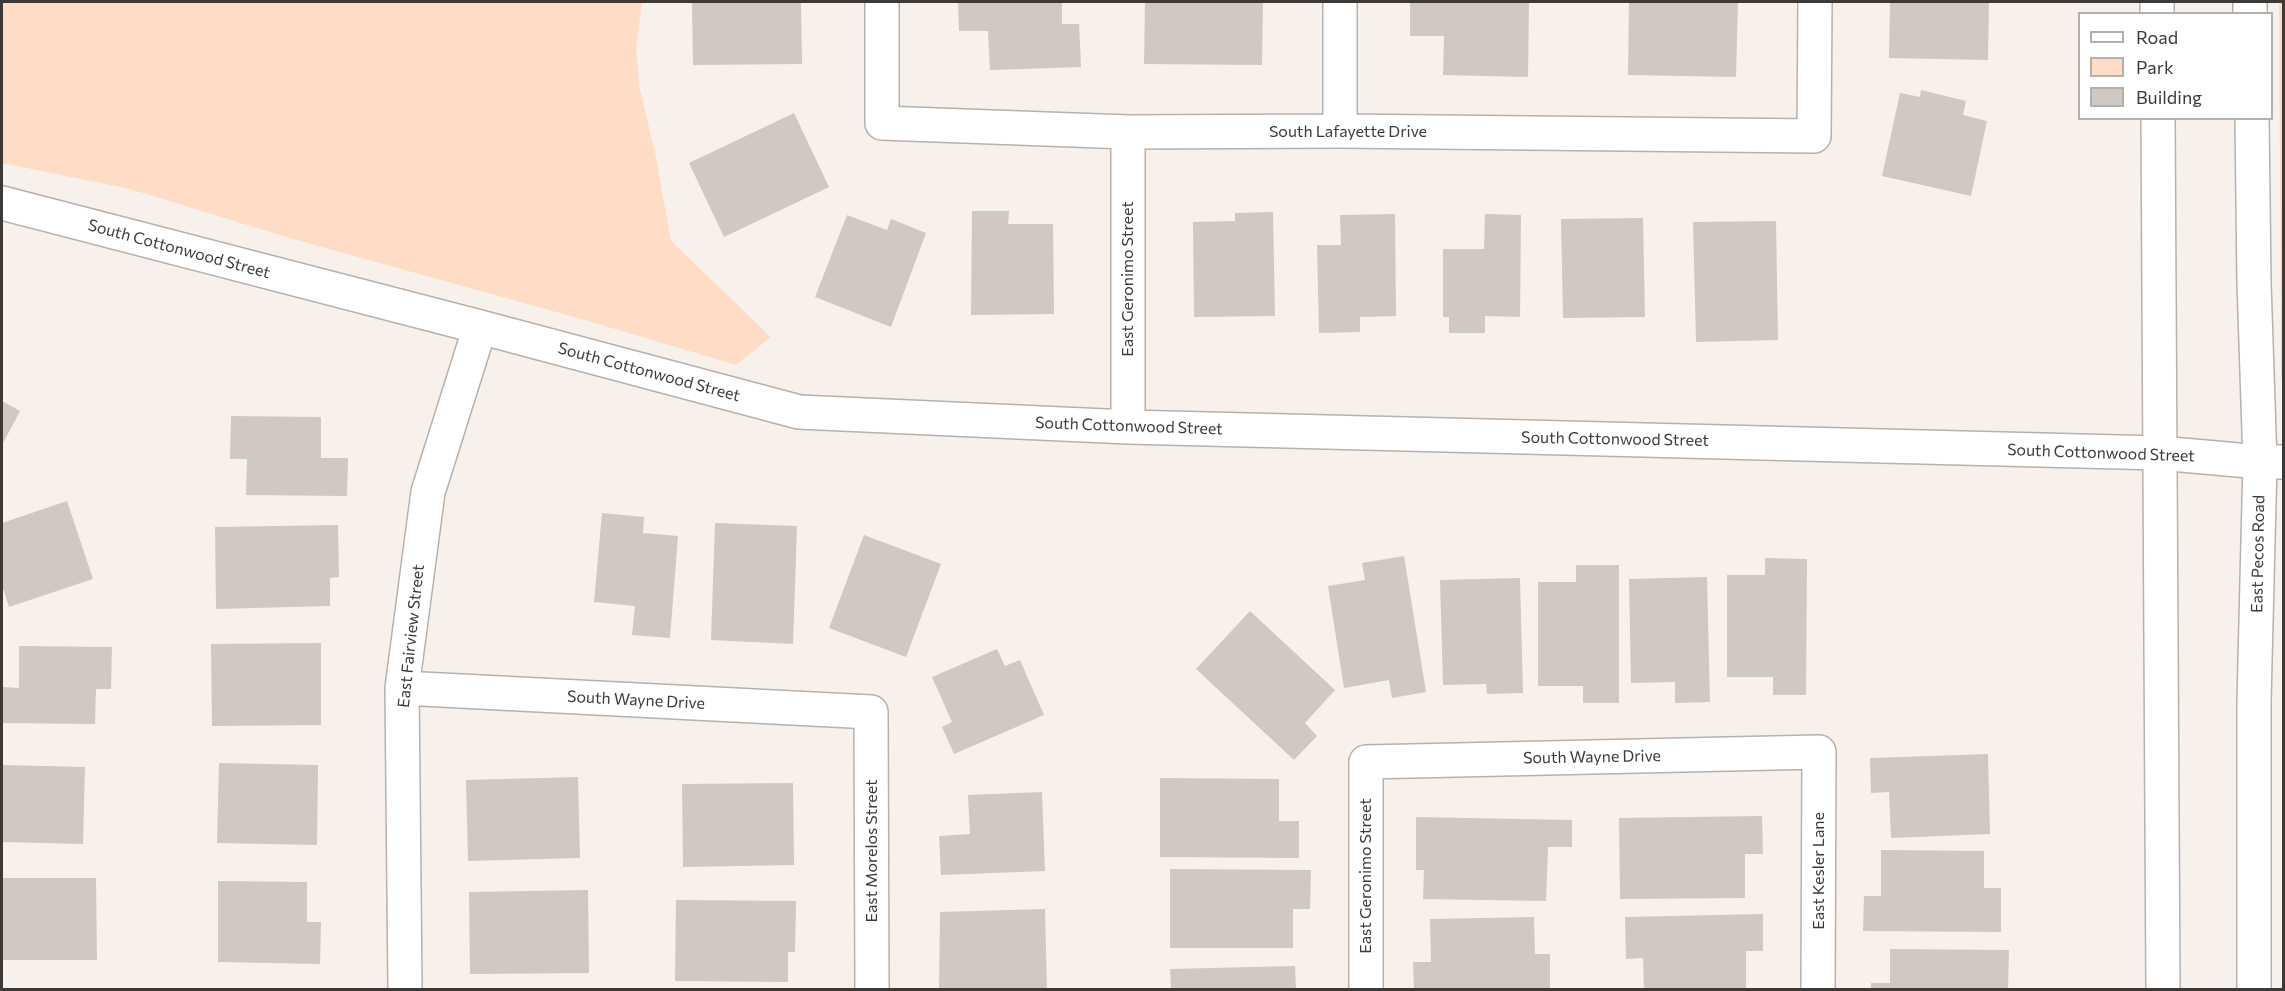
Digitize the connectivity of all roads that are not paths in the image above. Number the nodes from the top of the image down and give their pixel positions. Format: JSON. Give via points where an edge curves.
{"nodes":[{"id":1,"x":882,"y":2,"type":"edge"},
{"id":2,"x":1340,"y":2,"type":"edge"},
{"id":3,"x":1815,"y":2,"type":"edge"},
{"id":4,"x":2158,"y":120,"type":"edge"},
{"id":5,"x":2252,"y":120,"type":"edge"},
{"id":6,"x":1340,"y":131,"type":"junction"},
{"id":7,"x":1128,"y":132,"type":"junction"},
{"id":8,"x":2,"y":203,"type":"edge"},
{"id":9,"x":480,"y":327,"type":"junction"},
{"id":10,"x":1128,"y":427,"type":"junction"},
{"id":11,"x":2160,"y":453,"type":"junction"},
{"id":12,"x":2272,"y":462,"type":"edge"},
{"id":13,"x":402,"y":688,"type":"junction"},
{"id":14,"x":871,"y":712,"type":"joint"},
{"id":15,"x":1819,"y":752,"type":"joint"},
{"id":16,"x":1366,"y":762,"type":"joint"},
{"id":17,"x":405,"y":990,"type":"edge"},
{"id":18,"x":872,"y":990,"type":"edge"},
{"id":19,"x":1366,"y":990,"type":"edge"},
{"id":20,"x":1818,"y":990,"type":"edge"},
{"id":21,"x":2163,"y":990,"type":"edge"},
{"id":22,"x":2254,"y":990,"type":"edge"}],
"edges":[{"from":1,"to":7,"type":"street","name":"South Lafayette Drive","via":[[882,123]]},
{"from":2,"to":6,"type":"street"},
{"from":3,"to":6,"type":"street","name":"South Lafayette Drive","via":[[1814,136]]},
{"from":4,"to":11,"type":"street"},
{"from":5,"to":12,"type":"street","name":"East Pecos Road","via":[[2254,283]]},
{"from":6,"to":7,"type":"street","name":"South Lafayette Drive"},
{"from":7,"to":10,"type":"street","name":"East Geronimo Street"},
{"from":8,"to":9,"type":"street","name":"South Cottonwood Street"},
{"from":9,"to":10,"type":"street","name":"South Cottonwood Street","via":[[799,412]]},
{"from":9,"to":13,"type":"street","name":"East Fairview Street","via":[[428,492]]},
{"from":10,"to":11,"type":"street","name":"South Cottonwood Street"},
{"from":11,"to":12,"type":"street","name":"South Cottonwood Street"},
{"from":11,"to":21,"type":"street"},
{"from":12,"to":22,"type":"street","name":"East Pecos Road","via":[[2254,701]]},
{"from":13,"to":14,"type":"street","name":"South Wayne Drive"},
{"from":13,"to":17,"type":"street","name":"East Fairview Street"},
{"from":14,"to":18,"type":"street","name":"East Morelos Street"},
{"from":15,"to":16,"type":"street","name":"South Wayne Drive"},
{"from":15,"to":20,"type":"street","name":"East Kesler Lane"},
{"from":16,"to":19,"type":"street","name":"East Geronimo Street"}]}
